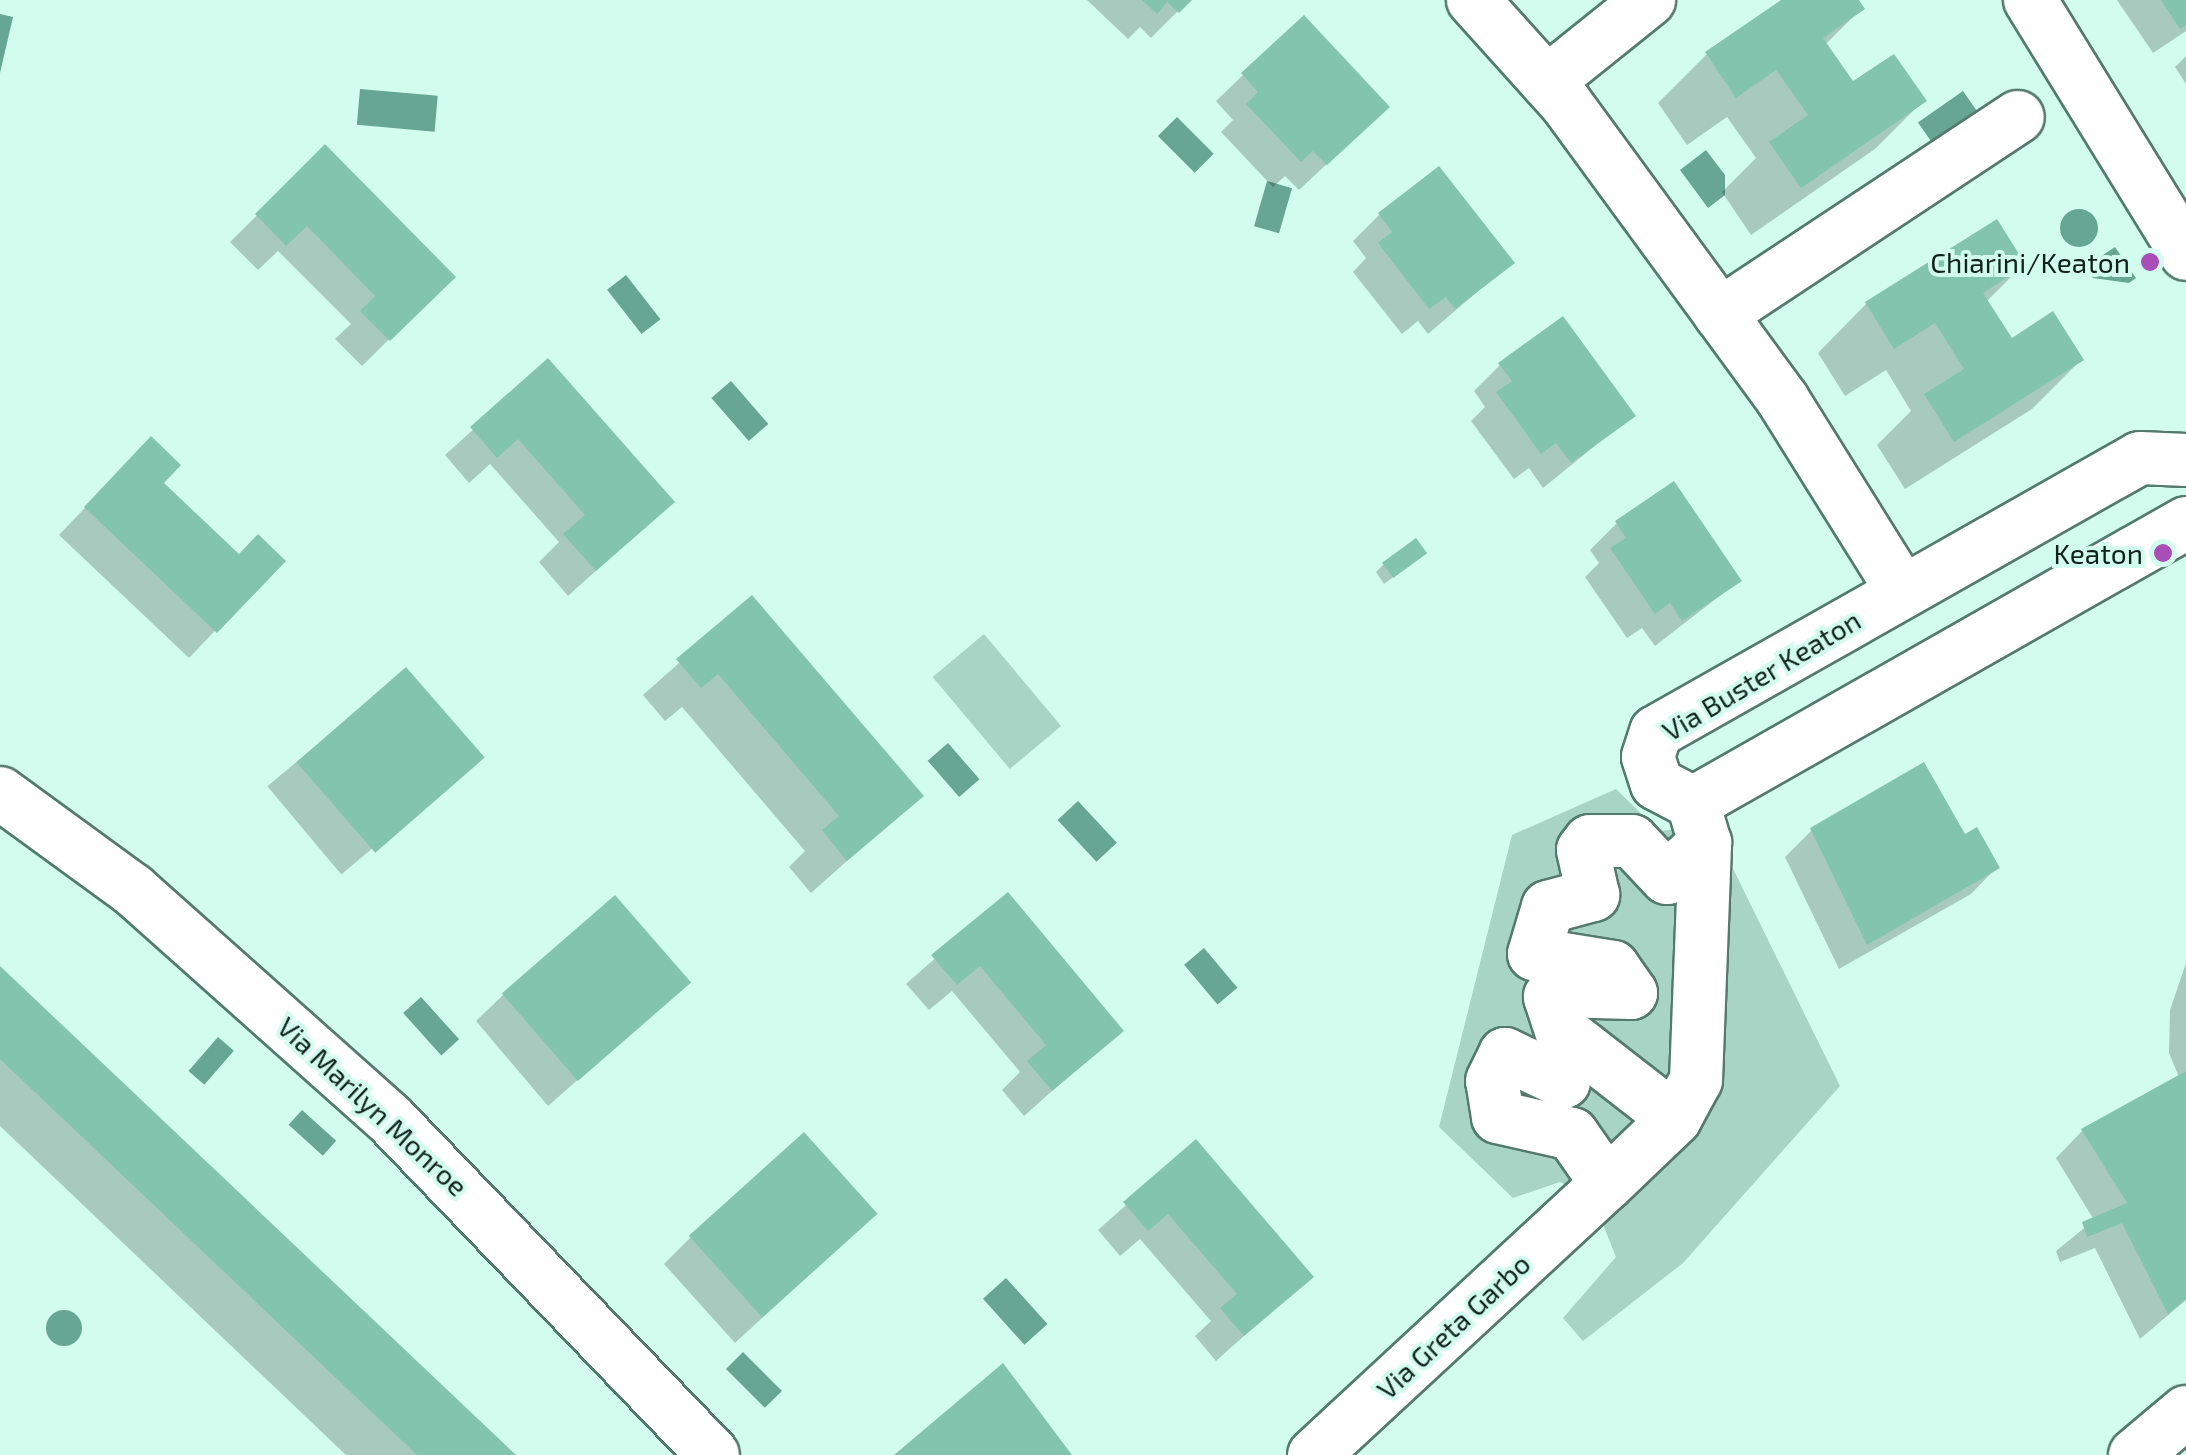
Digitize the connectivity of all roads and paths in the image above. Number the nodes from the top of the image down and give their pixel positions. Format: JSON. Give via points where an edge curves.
{"nodes":[{"id":1,"x":1473,"y":0,"type":"edge"},
{"id":2,"x":1649,"y":0,"type":"edge"},
{"id":3,"x":2030,"y":0,"type":"edge"},
{"id":4,"x":1547,"y":82,"type":"junction"},
{"id":5,"x":2018,"y":117,"type":"dead end"},
{"id":6,"x":2186,"y":254,"type":"edge"},
{"id":7,"x":1720,"y":314,"type":"junction"},
{"id":8,"x":2186,"y":460,"type":"edge"},
{"id":9,"x":2186,"y":524,"type":"edge"},
{"id":10,"x":1902,"y":592,"type":"junction"},
{"id":11,"x":0,"y":793,"type":"edge"},
{"id":12,"x":1699,"y":823,"type":"junction"},
{"id":13,"x":1562,"y":1032,"type":"junction"},
{"id":14,"x":1676,"y":1119,"type":"junction"},
{"id":15,"x":1600,"y":1190,"type":"junction"},
{"id":16,"x":2186,"y":1412,"type":"edge"},
{"id":17,"x":713,"y":1455,"type":"edge"},
{"id":18,"x":1314,"y":1455,"type":"edge"},
{"id":19,"x":2135,"y":1455,"type":"edge"}],
"edges":[{"from":1,"to":4,"type":"street"},
{"from":2,"to":4,"type":"street"},
{"from":3,"to":6,"type":"street"},
{"from":4,"to":7,"type":"street"},
{"from":5,"to":7,"type":"street"},
{"from":7,"to":10,"type":"street"},
{"from":8,"to":10,"type":"street","name":"Via Buster Keaton","via":[[2140,458]]},
{"from":9,"to":12,"type":"street"},
{"from":10,"to":12,"type":"street","name":"Via Buster Keaton","via":[[1656,732],[1648,757],[1657,784]]},
{"from":11,"to":17,"type":"street","name":"Via Marilyn Monroe","via":[[134,890],[389,1118]]},
{"from":12,"to":13,"type":"street","via":[[1667,878],[1632,841],[1590,841],[1583,850],[1594,895],[1548,907],[1534,954],[1613,967],[1631,994],[1560,991],[1550,997]]},
{"from":12,"to":14,"type":"street","via":[[1696,1080]]},
{"from":13,"to":14,"type":"street"},
{"from":13,"to":15,"type":"street","via":[[1564,1082],[1506,1054],[1489,1104],[1513,1124],[1572,1134]]},
{"from":14,"to":15,"type":"street","name":"Via Greta Garbo"},
{"from":15,"to":18,"type":"street","name":"Via Greta Garbo"},
{"from":16,"to":19,"type":"street"}]}
